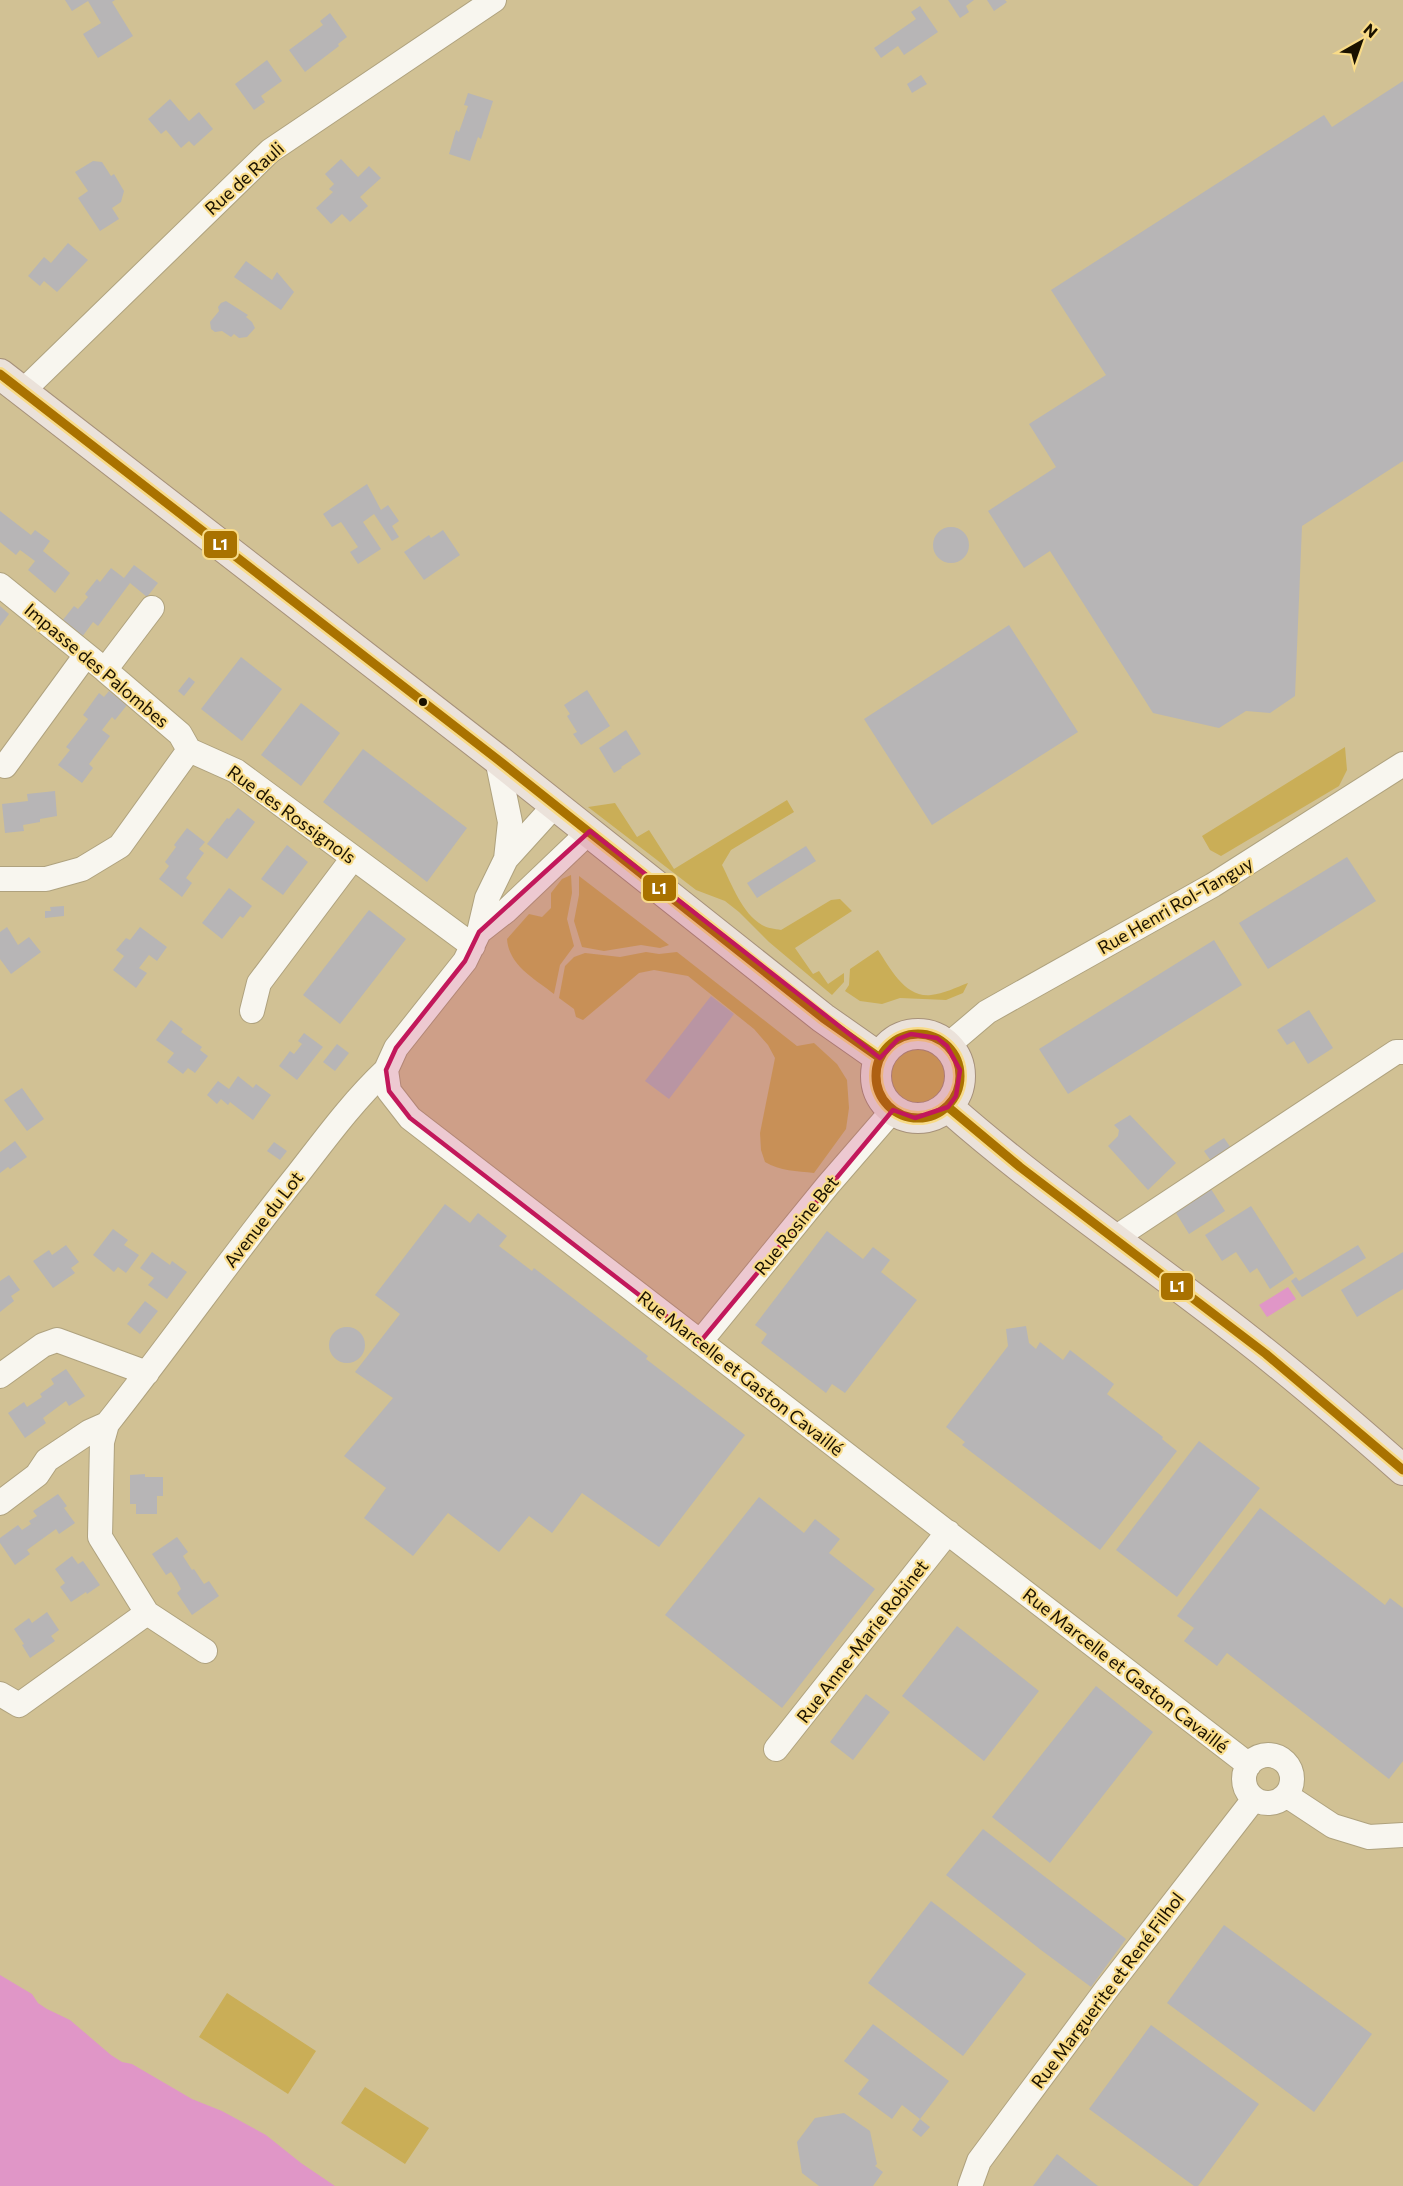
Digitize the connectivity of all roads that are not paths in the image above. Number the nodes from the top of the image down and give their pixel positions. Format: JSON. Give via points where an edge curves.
{"nodes":[{"id":1,"x":494,"y":0,"type":"edge"},
{"id":2,"x":11,"y":383,"type":"edge"},
{"id":3,"x":0,"y":585,"type":"edge"},
{"id":4,"x":152,"y":608,"type":"dead end"},
{"id":5,"x":95,"y":663,"type":"junction"},
{"id":6,"x":189,"y":750,"type":"junction"},
{"id":7,"x":497,"y":759,"type":"junction"},
{"id":8,"x":1403,"y":764,"type":"edge"},
{"id":9,"x":5,"y":766,"type":"dead end"},
{"id":10,"x":555,"y":806,"type":"junction"},
{"id":11,"x":590,"y":831,"type":"junction"},
{"id":12,"x":353,"y":858,"type":"junction"},
{"id":13,"x":506,"y":860,"type":"junction"},
{"id":14,"x":0,"y":879,"type":"edge"},
{"id":15,"x":476,"y":939,"type":"junction"},
{"id":16,"x":252,"y":1011,"type":"dead end"},
{"id":17,"x":947,"y":1046,"type":"junction"},
{"id":18,"x":1403,"y":1052,"type":"edge"},
{"id":19,"x":880,"y":1058,"type":"junction"},
{"id":20,"x":386,"y":1070,"type":"junction"},
{"id":21,"x":948,"y":1107,"type":"junction"},
{"id":22,"x":893,"y":1110,"type":"junction"},
{"id":23,"x":1115,"y":1238,"type":"junction"},
{"id":24,"x":700,"y":1342,"type":"junction"},
{"id":25,"x":147,"y":1373,"type":"junction"},
{"id":26,"x":0,"y":1376,"type":"edge"},
{"id":27,"x":107,"y":1424,"type":"junction"},
{"id":28,"x":1403,"y":1470,"type":"edge"},
{"id":29,"x":0,"y":1503,"type":"edge"},
{"id":30,"x":948,"y":1532,"type":"junction"},
{"id":31,"x":147,"y":1613,"type":"junction"},
{"id":32,"x":205,"y":1651,"type":"dead end"},
{"id":33,"x":10,"y":1699,"type":"edge"},
{"id":34,"x":776,"y":1749,"type":"dead end"},
{"id":35,"x":1249,"y":1765,"type":"junction"},
{"id":36,"x":1286,"y":1795,"type":"junction"},
{"id":37,"x":1254,"y":1799,"type":"junction"},
{"id":38,"x":1403,"y":1835,"type":"edge"},
{"id":39,"x":970,"y":2186,"type":"edge"}],
"edges":[{"from":1,"to":2,"type":"street","name":"Rue de Rauli","via":[[270,151]]},
{"from":2,"to":7,"type":"main road"},
{"from":3,"to":5,"type":"street","name":"Impasse des Palombes"},
{"from":4,"to":5,"type":"street"},
{"from":5,"to":6,"type":"street","name":"Impasse des Palombes","via":[[180,734]]},
{"from":5,"to":9,"type":"street"},
{"from":6,"to":12,"type":"street","name":"Rue des Rossignols","via":[[236,771]]},
{"from":6,"to":14,"type":"street","via":[[120,846],[82,869],[46,879]]},
{"from":7,"to":10,"type":"main road"},
{"from":7,"to":13,"type":"street","via":[[510,822]]},
{"from":8,"to":17,"type":"street","name":"Rue Henri Rol-Tanguy","via":[[1213,885],[987,1012]]},
{"from":10,"to":11,"type":"main road"},
{"from":10,"to":13,"type":"street"},
{"from":11,"to":15,"type":"street"},
{"from":11,"to":19,"type":"main road","via":[[823,1018]]},
{"from":12,"to":15,"type":"street","name":"Rue des Rossignols"},
{"from":12,"to":16,"type":"street","via":[[259,983]]},
{"from":13,"to":15,"type":"street","via":[[487,898]]},
{"from":15,"to":20,"type":"street","via":[[465,961],[396,1048]]},
{"from":17,"to":19,"type":"main road","via":[[937,1038],[910,1034],[898,1039]]},
{"from":17,"to":21,"type":"main road","via":[[956,1056],[960,1070],[956,1096]]},
{"from":18,"to":23,"type":"street","via":[[1396,1052]]},
{"from":19,"to":22,"type":"main road","via":[[877,1086]]},
{"from":20,"to":24,"type":"street","name":"Rue Marcelle et Gaston Cavaillé","via":[[389,1091],[410,1118]]},
{"from":20,"to":25,"type":"street","name":"Avenue du Lot","via":[[364,1091],[261,1220]]},
{"from":21,"to":22,"type":"main road","via":[[927,1118],[904,1116]]},
{"from":21,"to":23,"type":"main road","via":[[996,1149]]},
{"from":22,"to":24,"type":"street","name":"Rue Rosine Bet"},
{"from":23,"to":28,"type":"main road","via":[[1247,1338]]},
{"from":24,"to":30,"type":"street","name":"Rue Marcelle et Gaston Cavaillé"},
{"from":25,"to":26,"type":"street","via":[[57,1340],[43,1345]]},
{"from":25,"to":27,"type":"street","name":"Avenue du Lot"},
{"from":27,"to":29,"type":"street","via":[[47,1460],[37,1475]]},
{"from":27,"to":31,"type":"street","name":"Avenue du Lot","via":[[102,1442],[100,1537]]},
{"from":30,"to":34,"type":"street","name":"Rue Anne-Marie Robinet"},
{"from":30,"to":35,"type":"street","name":"Rue Marcelle et Gaston Cavaillé"},
{"from":31,"to":32,"type":"street","name":"Avenue du Lot"},
{"from":31,"to":33,"type":"street"},
{"from":35,"to":36,"type":"street","via":[[1254,1759],[1269,1755],[1283,1760],[1292,1781]]},
{"from":35,"to":37,"type":"street","via":[[1244,1779]]},
{"from":36,"to":37,"type":"street","via":[[1274,1803]]},
{"from":36,"to":38,"type":"street","via":[[1333,1826],[1369,1837]]},
{"from":37,"to":39,"type":"street","name":"Rue Marguerite et René Filhol","via":[[997,2136],[979,2161]]}]}
